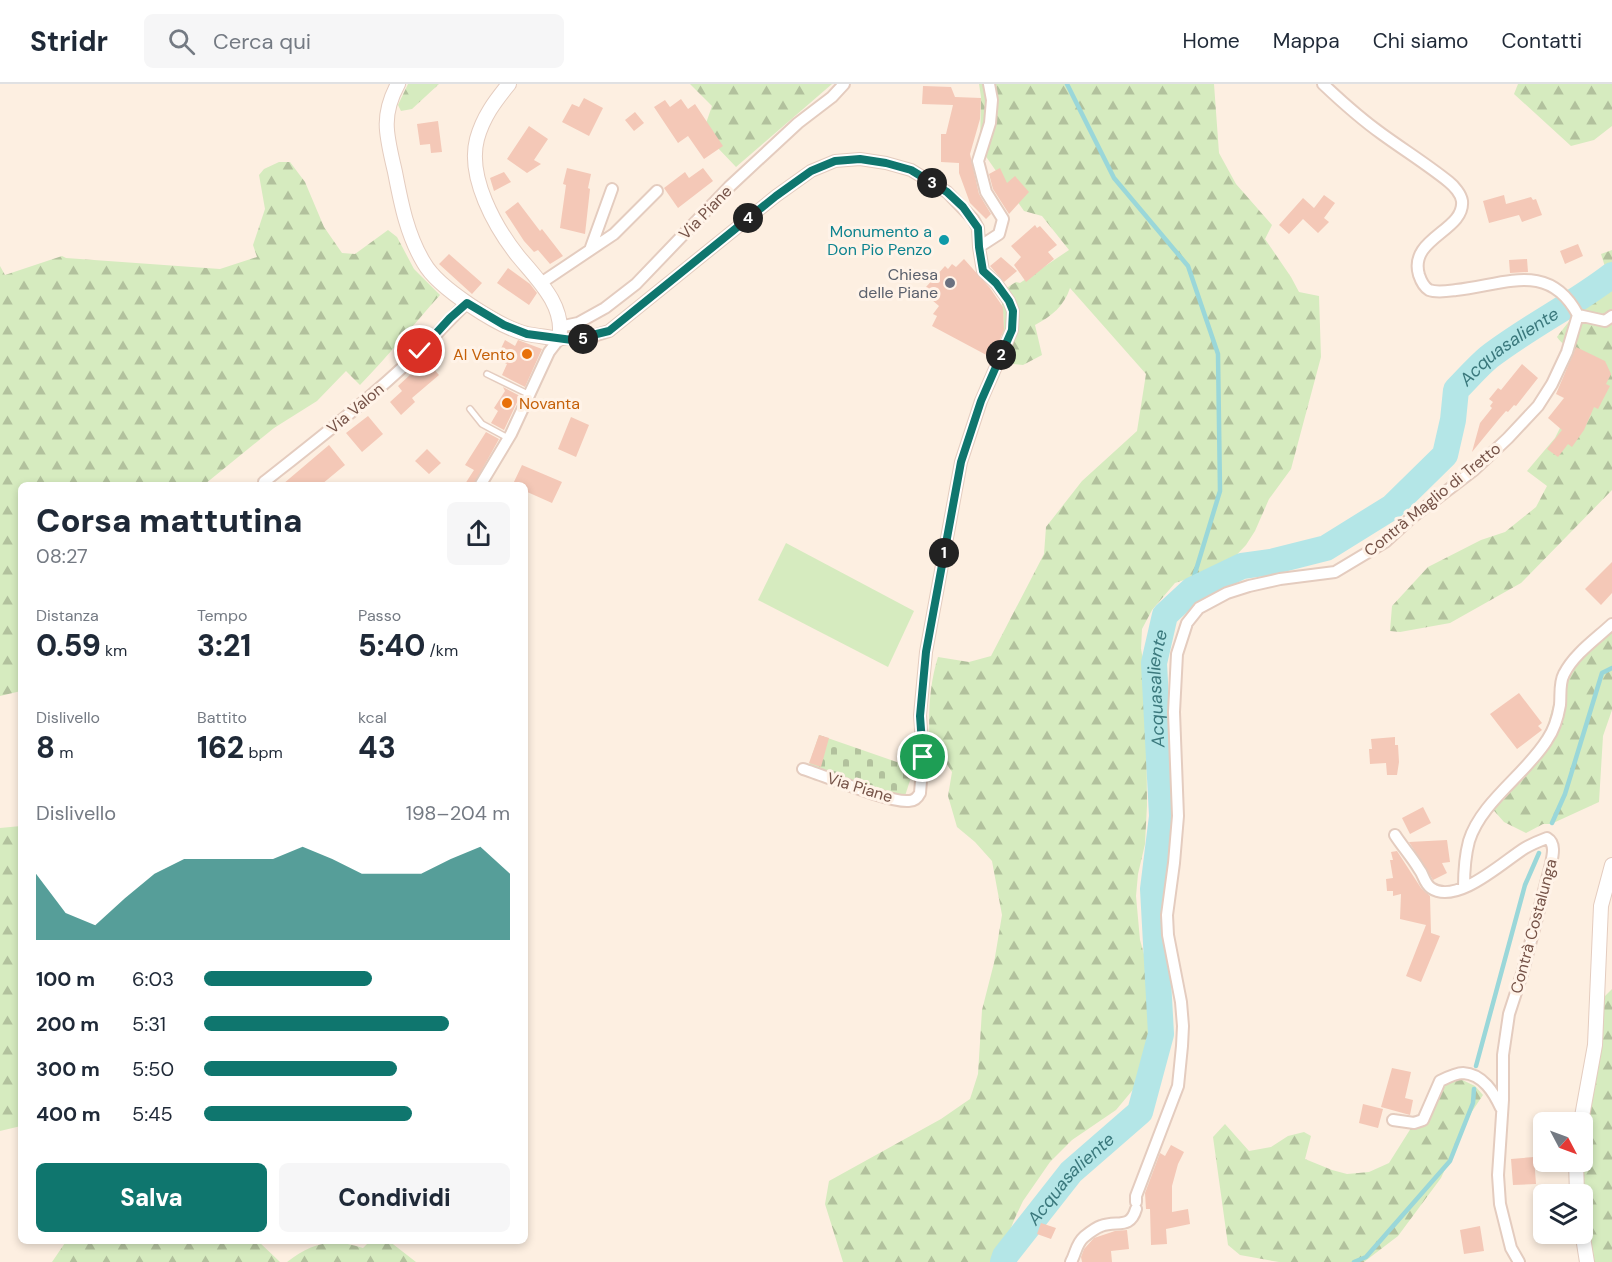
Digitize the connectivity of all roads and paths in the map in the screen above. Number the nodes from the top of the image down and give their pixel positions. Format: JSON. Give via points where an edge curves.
{"nodes":[{"id":1,"x":398,"y":84,"type":"edge"},
{"id":2,"x":509,"y":84,"type":"edge"},
{"id":3,"x":844,"y":84,"type":"edge"},
{"id":4,"x":989,"y":84,"type":"edge"},
{"id":5,"x":1323,"y":84,"type":"edge"},
{"id":6,"x":612,"y":189,"type":"dead end"},
{"id":7,"x":657,"y":191,"type":"dead end"},
{"id":8,"x":979,"y":247,"type":"junction"},
{"id":9,"x":590,"y":250,"type":"junction"},
{"id":10,"x":541,"y":283,"type":"junction"},
{"id":11,"x":467,"y":303,"type":"junction"},
{"id":12,"x":1576,"y":312,"type":"junction"},
{"id":13,"x":1612,"y":316,"type":"edge"},
{"id":14,"x":559,"y":333,"type":"junction"},
{"id":15,"x":487,"y":374,"type":"dead end"},
{"id":16,"x":528,"y":394,"type":"junction"},
{"id":17,"x":470,"y":410,"type":"dead end"},
{"id":18,"x":508,"y":438,"type":"junction"},
{"id":19,"x":264,"y":482,"type":"dead end"},
{"id":20,"x":482,"y":482,"type":"edge"},
{"id":21,"x":1612,"y":624,"type":"edge"},
{"id":22,"x":803,"y":769,"type":"dead end"},
{"id":23,"x":1395,"y":835,"type":"dead end"},
{"id":24,"x":1612,"y":865,"type":"edge"},
{"id":25,"x":1464,"y":887,"type":"junction"},
{"id":26,"x":1502,"y":1111,"type":"junction"},
{"id":27,"x":1583,"y":1112,"type":"edge"},
{"id":28,"x":1393,"y":1120,"type":"dead end"},
{"id":29,"x":1584,"y":1244,"type":"edge"},
{"id":30,"x":1071,"y":1262,"type":"edge"},
{"id":31,"x":1519,"y":1262,"type":"edge"},
{"id":32,"x":1587,"y":1262,"type":"edge"}],
"edges":[{"from":1,"to":11,"type":"street","name":"Via Piane","via":[[389,101],[387,136],[404,216],[425,265],[436,279]]},
{"from":2,"to":10,"type":"street","via":[[483,123],[475,160],[498,227]]},
{"from":3,"to":14,"type":"street","name":"Via Piane","via":[[729,187],[636,284],[604,308]]},
{"from":4,"to":8,"type":"street","via":[[990,123],[978,161],[986,192],[1003,219],[999,234]]},
{"from":5,"to":12,"type":"street","via":[[1374,128],[1451,183],[1460,195],[1458,215],[1420,255],[1418,271],[1429,290],[1444,292],[1541,280],[1566,298]]},
{"from":6,"to":9,"type":"street"},
{"from":7,"to":9,"type":"street","via":[[614,234]]},
{"from":8,"to":14,"type":"street","name":"Via Piane","via":[[978,228],[963,207],[911,170],[860,159],[835,161],[811,171],[776,196],[609,331],[587,338]]},
{"from":8,"to":22,"type":"street","name":"Via Piane","via":[[983,271],[996,283],[1013,311],[1012,330],[981,401],[961,462],[926,652],[920,716],[920,793],[910,801],[883,796]]},
{"from":9,"to":10,"type":"street"},
{"from":10,"to":14,"type":"street","via":[[557,312]]},
{"from":11,"to":14,"type":"street","name":"Via Piane","via":[[485,318],[527,334]]},
{"from":11,"to":19,"type":"street","name":"Via Valon","via":[[367,399]]},
{"from":12,"to":13,"type":"street","via":[[1605,321]]},
{"from":12,"to":30,"type":"street","name":"Contrà Maglio di Tretto","via":[[1567,352],[1538,406],[1474,470],[1385,542],[1335,572],[1280,579],[1227,593],[1199,608],[1187,623],[1177,654],[1174,712],[1178,816],[1167,915],[1183,1026],[1178,1086],[1136,1196],[1133,1218],[1127,1223],[1099,1226],[1078,1243]]},
{"from":14,"to":16,"type":"street"},
{"from":15,"to":16,"type":"lane"},
{"from":16,"to":18,"type":"street"},
{"from":17,"to":18,"type":"lane","via":[[482,424]]},
{"from":18,"to":20,"type":"street"},
{"from":21,"to":25,"type":"street","via":[[1564,674],[1560,706],[1549,737],[1480,820],[1469,840]]},
{"from":23,"to":25,"type":"street","name":"Contrà Costalunga","via":[[1431,888],[1446,892]]},
{"from":24,"to":27,"type":"street","via":[[1601,906],[1595,1045]]},
{"from":25,"to":26,"type":"street","name":"Contrà Costalunga","via":[[1486,877],[1529,846],[1546,838],[1551,841],[1550,868],[1505,1032]]},
{"from":26,"to":28,"type":"street","via":[[1494,1091],[1463,1073],[1440,1080],[1423,1120]]},
{"from":26,"to":31,"type":"street","via":[[1498,1154],[1500,1204],[1511,1248]]},
{"from":29,"to":32,"type":"street"}]}
